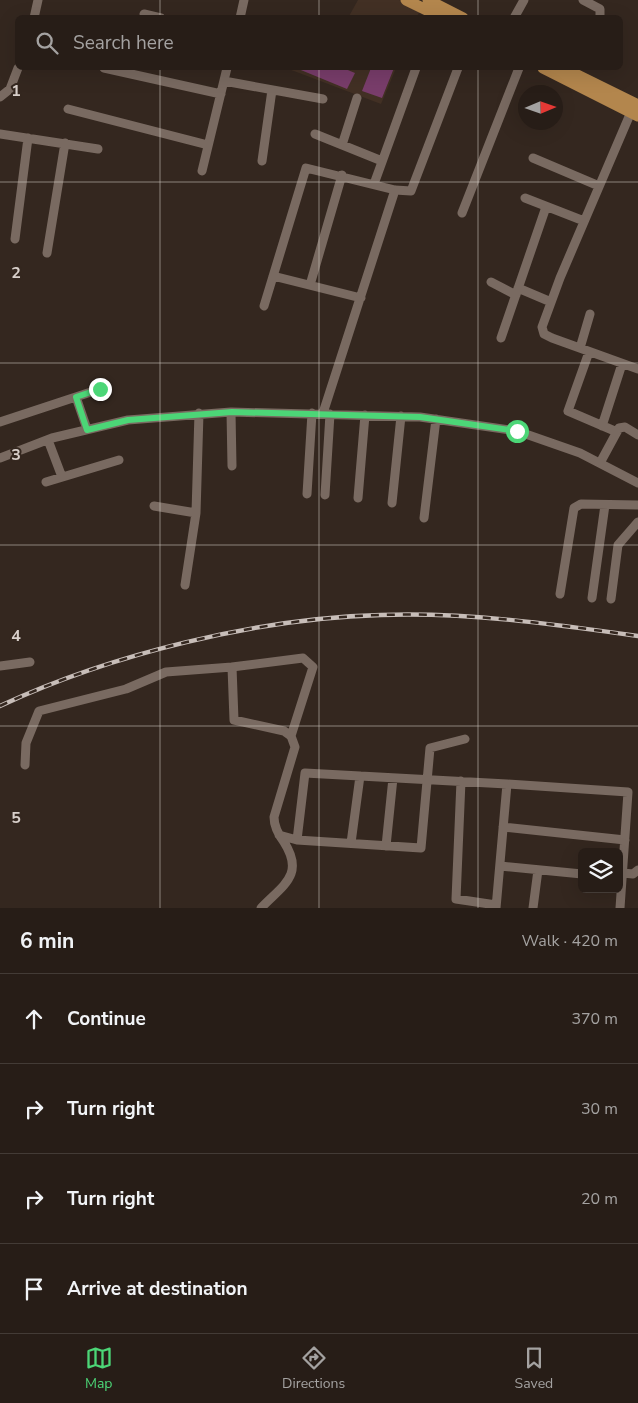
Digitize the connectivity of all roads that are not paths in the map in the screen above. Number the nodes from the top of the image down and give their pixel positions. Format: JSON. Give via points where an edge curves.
{"nodes":[{"id":1,"x":38,"y":0,"type":"edge"},
{"id":2,"x":244,"y":0,"type":"edge"},
{"id":3,"x":428,"y":0,"type":"edge"},
{"id":4,"x":524,"y":0,"type":"edge"},
{"id":5,"x":583,"y":0,"type":"edge"},
{"id":6,"x":413,"y":2,"type":"edge"},
{"id":7,"x":144,"y":14,"type":"dead end"},
{"id":8,"x":35,"y":15,"type":"edge"},
{"id":9,"x":148,"y":15,"type":"edge"},
{"id":10,"x":241,"y":15,"type":"edge"},
{"id":11,"x":436,"y":15,"type":"edge"},
{"id":12,"x":457,"y":15,"type":"edge"},
{"id":13,"x":516,"y":15,"type":"edge"},
{"id":14,"x":600,"y":15,"type":"edge"},
{"id":15,"x":17,"y":70,"type":"edge"},
{"id":16,"x":113,"y":70,"type":"edge"},
{"id":17,"x":227,"y":70,"type":"edge"},
{"id":18,"x":415,"y":70,"type":"edge"},
{"id":19,"x":457,"y":70,"type":"edge"},
{"id":20,"x":519,"y":70,"type":"edge"},
{"id":21,"x":559,"y":70,"type":"edge"},
{"id":22,"x":574,"y":72,"type":"edge"},
{"id":23,"x":224,"y":81,"type":"junction"},
{"id":24,"x":272,"y":90,"type":"junction"},
{"id":25,"x":221,"y":94,"type":"junction"},
{"id":26,"x":0,"y":97,"type":"edge"},
{"id":27,"x":357,"y":98,"type":"dead end"},
{"id":28,"x":323,"y":99,"type":"dead end"},
{"id":29,"x":68,"y":109,"type":"dead end"},
{"id":30,"x":636,"y":111,"type":"edge"},
{"id":31,"x":0,"y":134,"type":"edge"},
{"id":32,"x":315,"y":134,"type":"dead end"},
{"id":33,"x":28,"y":138,"type":"junction"},
{"id":34,"x":65,"y":144,"type":"junction"},
{"id":35,"x":342,"y":145,"type":"junction"},
{"id":36,"x":208,"y":146,"type":"junction"},
{"id":37,"x":98,"y":149,"type":"dead end"},
{"id":38,"x":533,"y":158,"type":"dead end"},
{"id":39,"x":262,"y":161,"type":"dead end"},
{"id":40,"x":382,"y":161,"type":"junction"},
{"id":41,"x":202,"y":171,"type":"dead end"},
{"id":42,"x":342,"y":175,"type":"junction"},
{"id":43,"x":374,"y":184,"type":"junction"},
{"id":44,"x":598,"y":186,"type":"junction"},
{"id":45,"x":395,"y":190,"type":"junction"},
{"id":46,"x":526,"y":198,"type":"dead end"},
{"id":47,"x":546,"y":207,"type":"junction"},
{"id":48,"x":462,"y":213,"type":"dead end"},
{"id":49,"x":584,"y":221,"type":"junction"},
{"id":50,"x":15,"y":239,"type":"dead end"},
{"id":51,"x":47,"y":253,"type":"dead end"},
{"id":52,"x":273,"y":276,"type":"junction"},
{"id":53,"x":491,"y":282,"type":"dead end"},
{"id":54,"x":310,"y":285,"type":"junction"},
{"id":55,"x":517,"y":291,"type":"junction"},
{"id":56,"x":361,"y":298,"type":"junction"},
{"id":57,"x":551,"y":302,"type":"junction"},
{"id":58,"x":264,"y":306,"type":"dead end"},
{"id":59,"x":590,"y":314,"type":"dead end"},
{"id":60,"x":501,"y":338,"type":"dead end"},
{"id":61,"x":580,"y":348,"type":"junction"},
{"id":62,"x":589,"y":352,"type":"junction"},
{"id":63,"x":622,"y":364,"type":"junction"},
{"id":64,"x":638,"y":369,"type":"edge"},
{"id":65,"x":100,"y":389,"type":"dead end"},
{"id":66,"x":76,"y":397,"type":"junction"},
{"id":67,"x":232,"y":412,"type":"junction"},
{"id":68,"x":199,"y":413,"type":"junction"},
{"id":69,"x":312,"y":413,"type":"junction"},
{"id":70,"x":327,"y":414,"type":"junction"},
{"id":71,"x":365,"y":415,"type":"junction"},
{"id":72,"x":401,"y":416,"type":"junction"},
{"id":73,"x":436,"y":420,"type":"junction"},
{"id":74,"x":0,"y":422,"type":"edge"},
{"id":75,"x":602,"y":426,"type":"junction"},
{"id":76,"x":87,"y":430,"type":"junction"},
{"id":77,"x":617,"y":432,"type":"junction"},
{"id":78,"x":638,"y":435,"type":"edge"},
{"id":79,"x":48,"y":440,"type":"junction"},
{"id":80,"x":0,"y":458,"type":"edge"},
{"id":81,"x":119,"y":460,"type":"dead end"},
{"id":82,"x":600,"y":463,"type":"junction"},
{"id":83,"x":232,"y":466,"type":"dead end"},
{"id":84,"x":62,"y":477,"type":"junction"},
{"id":85,"x":637,"y":479,"type":"edge"},
{"id":86,"x":46,"y":482,"type":"dead end"},
{"id":87,"x":306,"y":494,"type":"dead end"},
{"id":88,"x":325,"y":495,"type":"dead end"},
{"id":89,"x":358,"y":498,"type":"dead end"},
{"id":90,"x":392,"y":503,"type":"dead end"},
{"id":91,"x":605,"y":505,"type":"junction"},
{"id":92,"x":638,"y":505,"type":"edge"},
{"id":93,"x":154,"y":506,"type":"dead end"},
{"id":94,"x":196,"y":513,"type":"junction"},
{"id":95,"x":424,"y":518,"type":"dead end"},
{"id":96,"x":638,"y":522,"type":"edge"},
{"id":97,"x":185,"y":585,"type":"dead end"},
{"id":98,"x":560,"y":594,"type":"dead end"},
{"id":99,"x":592,"y":598,"type":"dead end"},
{"id":100,"x":611,"y":599,"type":"dead end"},
{"id":101,"x":30,"y":662,"type":"dead end"},
{"id":102,"x":0,"y":666,"type":"edge"},
{"id":103,"x":232,"y":667,"type":"junction"},
{"id":104,"x":291,"y":736,"type":"junction"},
{"id":105,"x":465,"y":739,"type":"dead end"},
{"id":106,"x":25,"y":765,"type":"dead end"},
{"id":107,"x":360,"y":776,"type":"junction"},
{"id":108,"x":393,"y":778,"type":"junction"},
{"id":109,"x":428,"y":780,"type":"junction"},
{"id":110,"x":461,"y":781,"type":"junction"},
{"id":111,"x":507,"y":784,"type":"junction"},
{"id":112,"x":503,"y":827,"type":"junction"},
{"id":113,"x":279,"y":835,"type":"junction"},
{"id":114,"x":297,"y":840,"type":"junction"},
{"id":115,"x":625,"y":840,"type":"junction"},
{"id":116,"x":351,"y":844,"type":"junction"},
{"id":117,"x":386,"y":846,"type":"junction"},
{"id":118,"x":623,"y":858,"type":"edge"},
{"id":119,"x":500,"y":866,"type":"junction"},
{"id":120,"x":538,"y":870,"type":"junction"},
{"id":121,"x":638,"y":870,"type":"edge"},
{"id":122,"x":578,"y":874,"type":"edge"},
{"id":123,"x":623,"y":876,"type":"edge"},
{"id":124,"x":620,"y":893,"type":"edge"},
{"id":125,"x":496,"y":906,"type":"edge"},
{"id":126,"x":261,"y":908,"type":"edge"},
{"id":127,"x":533,"y":908,"type":"edge"},
{"id":128,"x":620,"y":908,"type":"edge"}],
"edges":[{"from":1,"to":8,"type":"street"},
{"from":2,"to":10,"type":"street"},
{"from":3,"to":12,"type":"main road"},
{"from":4,"to":13,"type":"street"},
{"from":5,"to":14,"type":"street","via":[[600,10]]},
{"from":6,"to":11,"type":"main road"},
{"from":7,"to":9,"type":"street"},
{"from":15,"to":26,"type":"street","via":[[10,89]]},
{"from":16,"to":25,"type":"street"},
{"from":17,"to":23,"type":"street"},
{"from":18,"to":40,"type":"street"},
{"from":19,"to":45,"type":"street","via":[[413,189],[409,192]]},
{"from":20,"to":48,"type":"street"},
{"from":21,"to":22,"type":"main road"},
{"from":22,"to":30,"type":"main road"},
{"from":23,"to":24,"type":"street"},
{"from":23,"to":25,"type":"street"},
{"from":24,"to":28,"type":"street"},
{"from":24,"to":39,"type":"street"},
{"from":25,"to":36,"type":"street"},
{"from":27,"to":35,"type":"street"},
{"from":29,"to":36,"type":"street"},
{"from":30,"to":44,"type":"street"},
{"from":31,"to":33,"type":"street"},
{"from":32,"to":35,"type":"street"},
{"from":33,"to":34,"type":"street"},
{"from":33,"to":50,"type":"street"},
{"from":34,"to":37,"type":"street"},
{"from":34,"to":51,"type":"street"},
{"from":35,"to":40,"type":"street"},
{"from":36,"to":41,"type":"street"},
{"from":38,"to":44,"type":"street"},
{"from":40,"to":43,"type":"street"},
{"from":42,"to":43,"type":"street"},
{"from":42,"to":52,"type":"street","via":[[310,167],[305,169]]},
{"from":42,"to":54,"type":"street"},
{"from":43,"to":45,"type":"street"},
{"from":44,"to":49,"type":"street"},
{"from":45,"to":56,"type":"street"},
{"from":46,"to":47,"type":"street"},
{"from":47,"to":49,"type":"street"},
{"from":47,"to":55,"type":"street"},
{"from":49,"to":57,"type":"street"},
{"from":52,"to":54,"type":"street"},
{"from":52,"to":58,"type":"street"},
{"from":53,"to":55,"type":"street"},
{"from":54,"to":56,"type":"street"},
{"from":55,"to":57,"type":"street"},
{"from":55,"to":60,"type":"street"},
{"from":56,"to":70,"type":"street"},
{"from":57,"to":61,"type":"street","via":[[542,327],[544,334]]},
{"from":59,"to":61,"type":"street"},
{"from":61,"to":62,"type":"street"},
{"from":62,"to":63,"type":"street"},
{"from":62,"to":75,"type":"street","via":[[568,408],[571,413]]},
{"from":63,"to":64,"type":"street"},
{"from":63,"to":75,"type":"street"},
{"from":65,"to":66,"type":"street"},
{"from":66,"to":74,"type":"street"},
{"from":66,"to":76,"type":"street"},
{"from":67,"to":68,"type":"street"},
{"from":67,"to":69,"type":"street"},
{"from":67,"to":83,"type":"street"},
{"from":68,"to":76,"type":"street","via":[[128,420]]},
{"from":68,"to":94,"type":"street"},
{"from":69,"to":70,"type":"street"},
{"from":69,"to":87,"type":"street"},
{"from":70,"to":71,"type":"street"},
{"from":70,"to":88,"type":"street"},
{"from":71,"to":72,"type":"street"},
{"from":71,"to":89,"type":"street"},
{"from":72,"to":73,"type":"street"},
{"from":72,"to":90,"type":"street"},
{"from":73,"to":82,"type":"street","via":[[517,431]]},
{"from":73,"to":95,"type":"street"},
{"from":75,"to":77,"type":"street"},
{"from":76,"to":79,"type":"street"},
{"from":77,"to":78,"type":"street","via":[[622,427]]},
{"from":77,"to":82,"type":"street"},
{"from":79,"to":80,"type":"street"},
{"from":79,"to":84,"type":"street"},
{"from":81,"to":84,"type":"street"},
{"from":82,"to":85,"type":"street"},
{"from":84,"to":86,"type":"street"},
{"from":91,"to":92,"type":"street"},
{"from":91,"to":98,"type":"street","via":[[581,504],[574,508]]},
{"from":91,"to":99,"type":"street"},
{"from":93,"to":94,"type":"street"},
{"from":94,"to":97,"type":"street"},
{"from":96,"to":100,"type":"street","via":[[618,545]]},
{"from":101,"to":102,"type":"street"},
{"from":103,"to":104,"type":"street","via":[[234,720],[284,731]]},
{"from":103,"to":104,"type":"street","via":[[303,658],[313,667]]},
{"from":103,"to":106,"type":"street","via":[[166,672],[126,690],[39,712],[26,743]]},
{"from":104,"to":113,"type":"street","via":[[294,754],[274,817]]},
{"from":105,"to":109,"type":"street","via":[[430,748]]},
{"from":107,"to":108,"type":"street"},
{"from":107,"to":114,"type":"street","via":[[305,773]]},
{"from":107,"to":116,"type":"street"},
{"from":108,"to":109,"type":"street"},
{"from":108,"to":117,"type":"street"},
{"from":109,"to":110,"type":"street"},
{"from":109,"to":117,"type":"street","via":[[422,848]]},
{"from":110,"to":111,"type":"street"},
{"from":110,"to":125,"type":"street","via":[[456,899]]},
{"from":111,"to":112,"type":"street"},
{"from":111,"to":115,"type":"street","via":[[628,792]]},
{"from":112,"to":115,"type":"street"},
{"from":112,"to":119,"type":"street"},
{"from":113,"to":114,"type":"street"},
{"from":113,"to":126,"type":"street","via":[[294,858],[293,871]]},
{"from":114,"to":116,"type":"street"},
{"from":115,"to":118,"type":"street"},
{"from":116,"to":117,"type":"street"},
{"from":119,"to":120,"type":"street"},
{"from":119,"to":125,"type":"street"},
{"from":120,"to":122,"type":"street"},
{"from":120,"to":127,"type":"street"},
{"from":121,"to":123,"type":"street"},
{"from":124,"to":128,"type":"street"}]}
